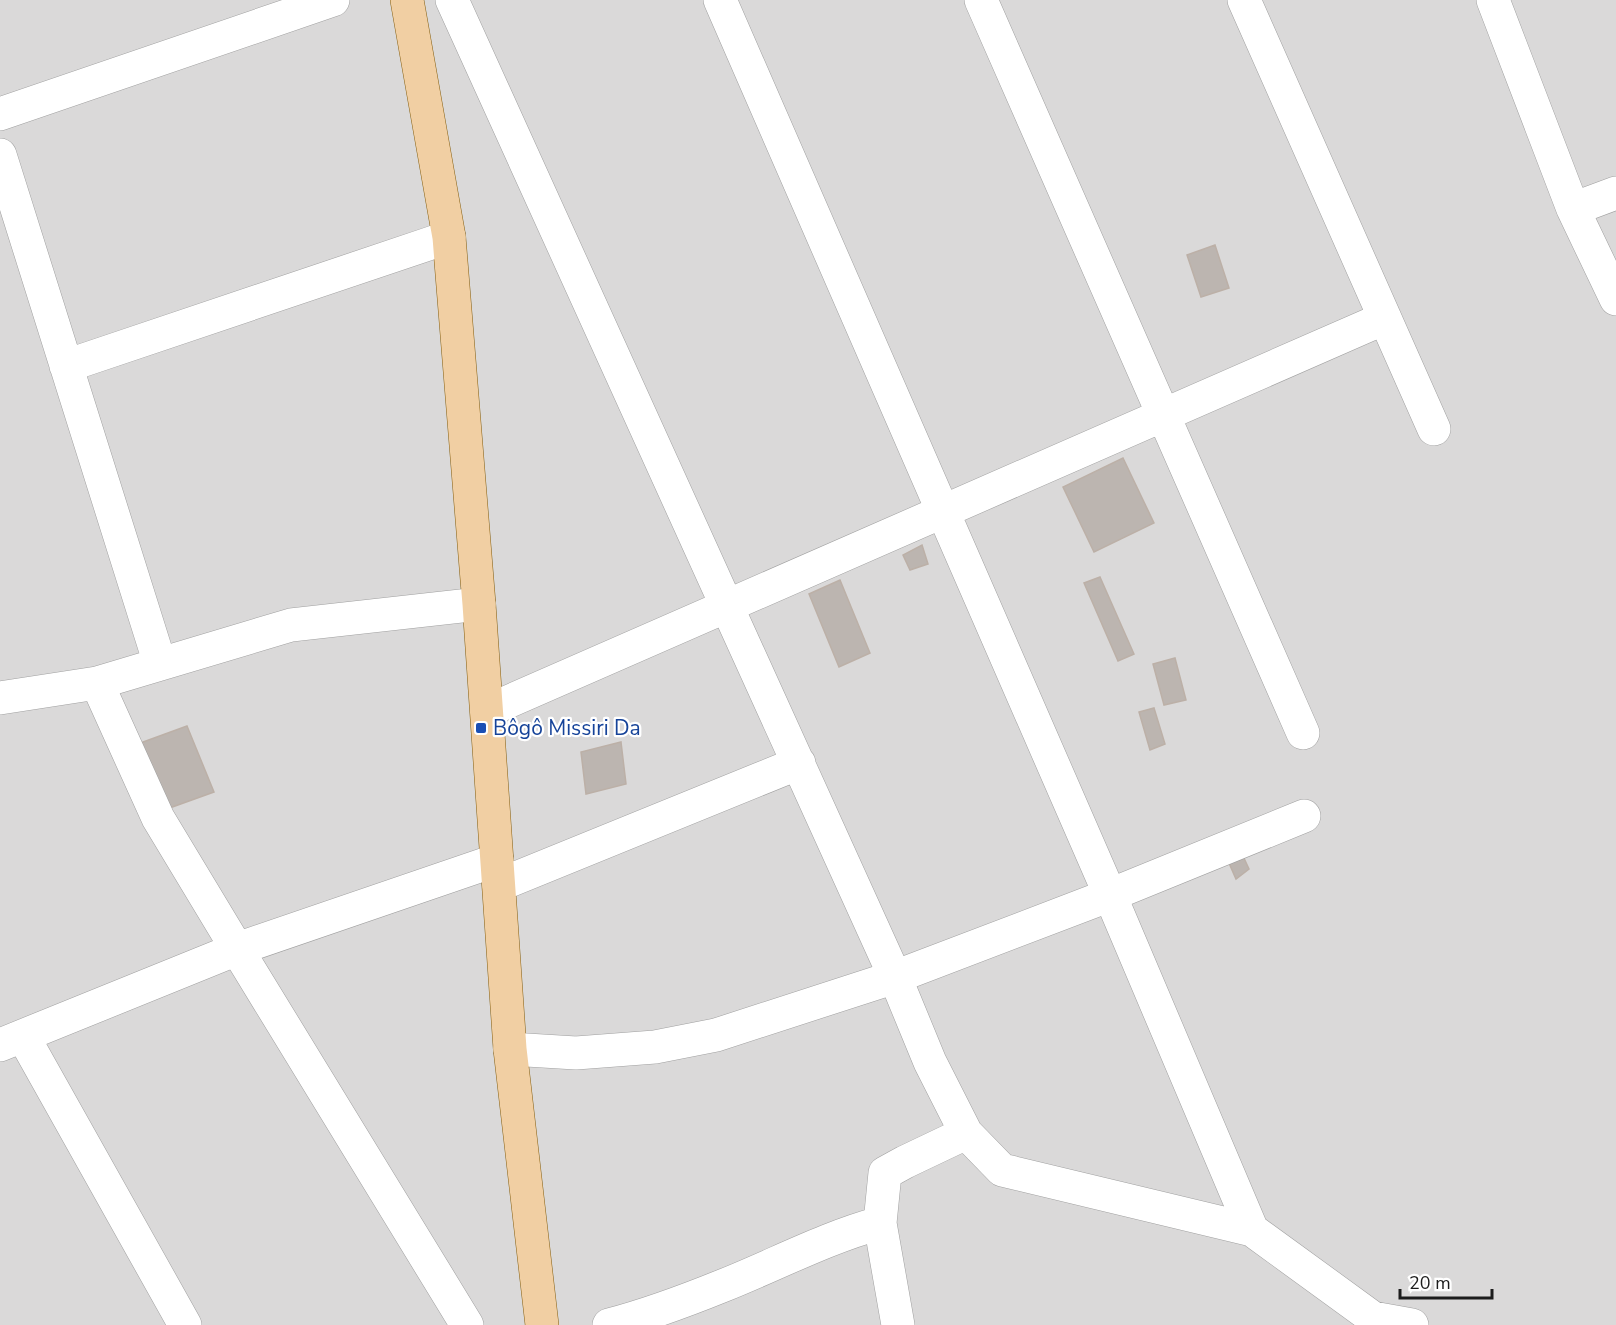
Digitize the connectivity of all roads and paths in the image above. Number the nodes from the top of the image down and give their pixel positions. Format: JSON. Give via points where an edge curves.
{"nodes":[{"id":1,"x":333,"y":0,"type":"edge"},
{"id":2,"x":407,"y":0,"type":"edge"},
{"id":3,"x":452,"y":0,"type":"edge"},
{"id":4,"x":720,"y":0,"type":"edge"},
{"id":5,"x":981,"y":0,"type":"edge"},
{"id":6,"x":1244,"y":0,"type":"edge"},
{"id":7,"x":1493,"y":0,"type":"edge"},
{"id":8,"x":285,"y":8,"type":"edge"},
{"id":9,"x":0,"y":114,"type":"edge"},
{"id":10,"x":0,"y":156,"type":"edge"},
{"id":11,"x":1616,"y":193,"type":"edge"},
{"id":12,"x":1573,"y":209,"type":"junction"},
{"id":13,"x":449,"y":237,"type":"junction"},
{"id":14,"x":1616,"y":299,"type":"edge"},
{"id":15,"x":1384,"y":318,"type":"junction"},
{"id":16,"x":66,"y":366,"type":"junction"},
{"id":17,"x":1164,"y":415,"type":"junction"},
{"id":18,"x":1434,"y":429,"type":"dead end"},
{"id":19,"x":943,"y":511,"type":"junction"},
{"id":20,"x":479,"y":604,"type":"junction"},
{"id":21,"x":728,"y":606,"type":"junction"},
{"id":22,"x":160,"y":664,"type":"junction"},
{"id":23,"x":97,"y":683,"type":"junction"},
{"id":24,"x":0,"y":698,"type":"edge"},
{"id":25,"x":487,"y":711,"type":"junction"},
{"id":26,"x":1303,"y":733,"type":"dead end"},
{"id":27,"x":799,"y":763,"type":"junction"},
{"id":28,"x":1304,"y":816,"type":"dead end"},
{"id":29,"x":498,"y":873,"type":"junction"},
{"id":30,"x":1110,"y":894,"type":"junction"},
{"id":31,"x":237,"y":949,"type":"junction"},
{"id":32,"x":895,"y":977,"type":"junction"},
{"id":33,"x":11,"y":1040,"type":"edge"},
{"id":34,"x":510,"y":1049,"type":"junction"},
{"id":35,"x":966,"y":1133,"type":"junction"},
{"id":36,"x":880,"y":1223,"type":"junction"},
{"id":37,"x":1252,"y":1230,"type":"junction"},
{"id":38,"x":185,"y":1325,"type":"edge"},
{"id":39,"x":467,"y":1325,"type":"edge"},
{"id":40,"x":542,"y":1325,"type":"edge"},
{"id":41,"x":609,"y":1325,"type":"edge"},
{"id":42,"x":898,"y":1325,"type":"edge"},
{"id":43,"x":1412,"y":1325,"type":"edge"}],
"edges":[{"from":1,"to":8,"type":"street"},
{"from":2,"to":13,"type":"main road"},
{"from":3,"to":21,"type":"street"},
{"from":4,"to":19,"type":"street"},
{"from":5,"to":17,"type":"street"},
{"from":6,"to":15,"type":"street"},
{"from":7,"to":12,"type":"street"},
{"from":8,"to":9,"type":"street"},
{"from":10,"to":16,"type":"street"},
{"from":11,"to":12,"type":"street"},
{"from":12,"to":14,"type":"street"},
{"from":13,"to":16,"type":"street"},
{"from":13,"to":20,"type":"main road"},
{"from":15,"to":17,"type":"street"},
{"from":15,"to":18,"type":"street"},
{"from":16,"to":22,"type":"street"},
{"from":17,"to":19,"type":"street"},
{"from":17,"to":26,"type":"street"},
{"from":19,"to":21,"type":"street"},
{"from":19,"to":30,"type":"street"},
{"from":20,"to":22,"type":"street","via":[[291,625]]},
{"from":20,"to":25,"type":"main road"},
{"from":21,"to":25,"type":"street"},
{"from":21,"to":27,"type":"street"},
{"from":22,"to":23,"type":"street"},
{"from":23,"to":24,"type":"street"},
{"from":23,"to":31,"type":"street","via":[[158,818]]},
{"from":25,"to":29,"type":"main road"},
{"from":27,"to":29,"type":"street"},
{"from":27,"to":32,"type":"street"},
{"from":28,"to":30,"type":"street"},
{"from":29,"to":31,"type":"street"},
{"from":29,"to":34,"type":"main road"},
{"from":30,"to":32,"type":"street"},
{"from":30,"to":37,"type":"street"},
{"from":31,"to":33,"type":"street"},
{"from":31,"to":39,"type":"street"},
{"from":32,"to":34,"type":"street","via":[[716,1035],[655,1047],[576,1053]]},
{"from":32,"to":35,"type":"street","via":[[930,1062]]},
{"from":33,"to":38,"type":"street"},
{"from":34,"to":40,"type":"main road"},
{"from":35,"to":36,"type":"street","via":[[885,1173]]},
{"from":35,"to":37,"type":"street","via":[[1002,1170]]},
{"from":36,"to":41,"type":"street","via":[[851,1231],[722,1286]]},
{"from":36,"to":42,"type":"street"},
{"from":37,"to":43,"type":"street","via":[[1373,1318]]}]}
